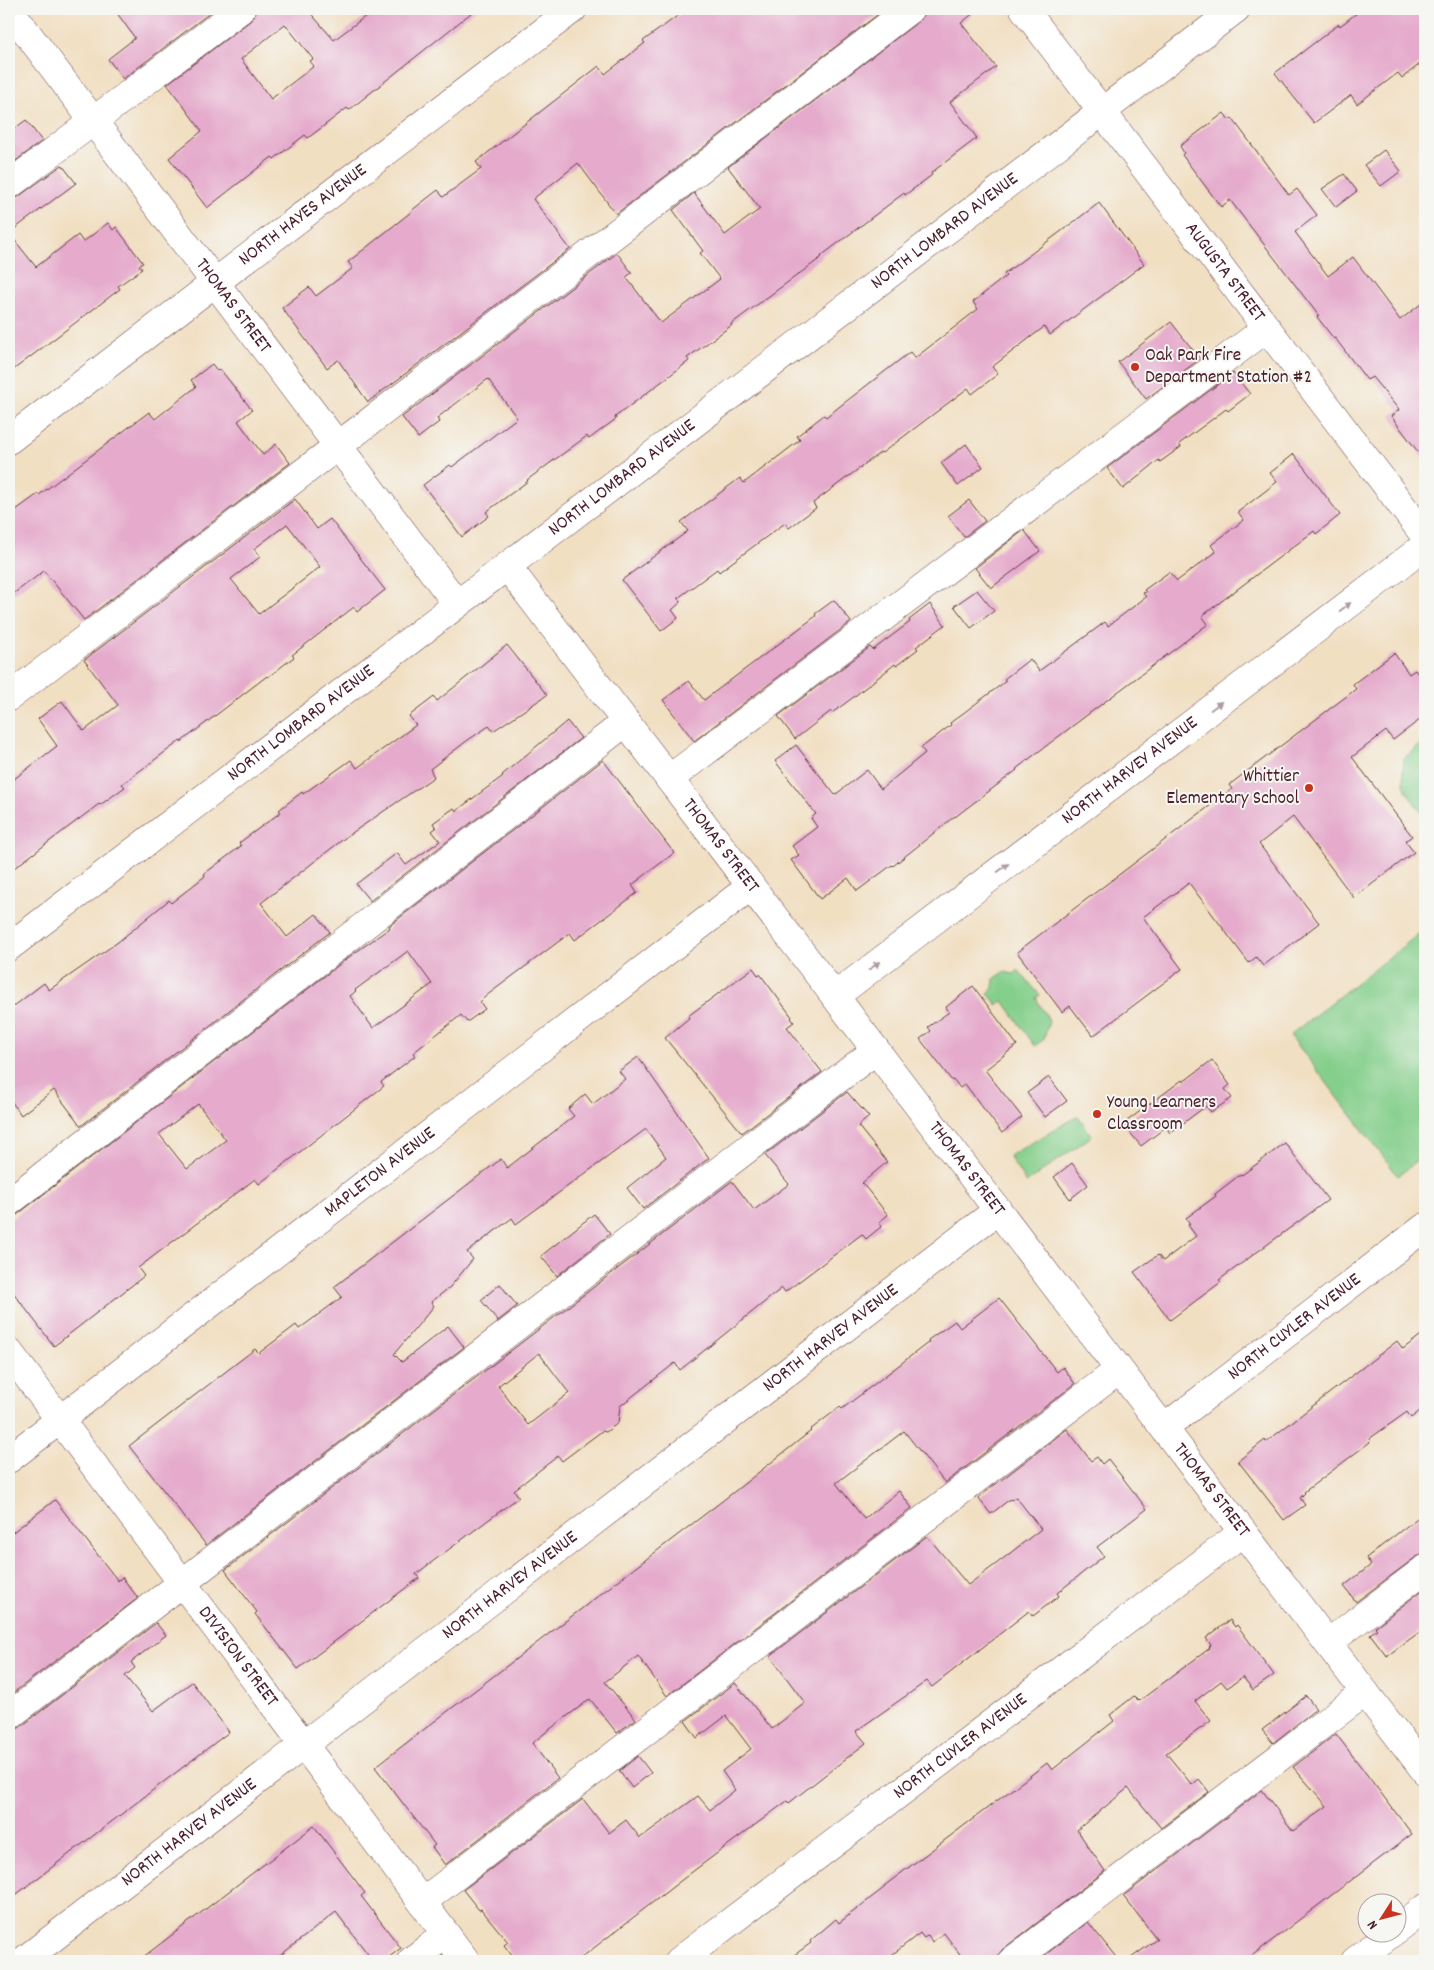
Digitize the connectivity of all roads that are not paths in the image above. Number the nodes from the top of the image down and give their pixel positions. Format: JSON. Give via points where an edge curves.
{"nodes":[{"id":1,"x":9,"y":9,"type":"edge"},
{"id":2,"x":241,"y":9,"type":"edge"},
{"id":3,"x":573,"y":9,"type":"edge"},
{"id":4,"x":910,"y":9,"type":"edge"},
{"id":5,"x":1024,"y":9,"type":"edge"},
{"id":6,"x":1236,"y":9,"type":"edge"},
{"id":7,"x":1102,"y":111,"type":"junction"},
{"id":8,"x":94,"y":121,"type":"junction"},
{"id":9,"x":9,"y":185,"type":"edge"},
{"id":10,"x":215,"y":283,"type":"junction"},
{"id":11,"x":1267,"y":328,"type":"junction"},
{"id":12,"x":9,"y":440,"type":"edge"},
{"id":13,"x":339,"y":446,"type":"junction"},
{"id":14,"x":1425,"y":536,"type":"edge"},
{"id":15,"x":1425,"y":546,"type":"edge"},
{"id":16,"x":507,"y":566,"type":"junction"},
{"id":17,"x":457,"y":604,"type":"junction"},
{"id":18,"x":9,"y":697,"type":"edge"},
{"id":19,"x":626,"y":722,"type":"junction"},
{"id":20,"x":669,"y":778,"type":"junction"},
{"id":21,"x":751,"y":886,"type":"junction"},
{"id":22,"x":9,"y":947,"type":"edge"},
{"id":23,"x":835,"y":996,"type":"junction"},
{"id":24,"x":876,"y":1050,"type":"junction"},
{"id":25,"x":9,"y":1202,"type":"edge"},
{"id":26,"x":998,"y":1210,"type":"junction"},
{"id":27,"x":1425,"y":1227,"type":"edge"},
{"id":28,"x":9,"y":1352,"type":"edge"},
{"id":29,"x":1119,"y":1370,"type":"junction"},
{"id":30,"x":60,"y":1420,"type":"junction"},
{"id":31,"x":1164,"y":1428,"type":"junction"},
{"id":32,"x":9,"y":1459,"type":"edge"},
{"id":33,"x":1243,"y":1532,"type":"junction"},
{"id":34,"x":1425,"y":1569,"type":"edge"},
{"id":35,"x":182,"y":1582,"type":"junction"},
{"id":36,"x":1328,"y":1643,"type":"junction"},
{"id":37,"x":1365,"y":1692,"type":"junction"},
{"id":38,"x":9,"y":1716,"type":"edge"},
{"id":39,"x":304,"y":1743,"type":"junction"},
{"id":40,"x":1425,"y":1772,"type":"edge"},
{"id":41,"x":422,"y":1902,"type":"junction"},
{"id":42,"x":1425,"y":1908,"type":"edge"},
{"id":43,"x":1406,"y":1922,"type":"edge"},
{"id":44,"x":446,"y":1934,"type":"junction"},
{"id":45,"x":1380,"y":1942,"type":"edge"},
{"id":46,"x":23,"y":1961,"type":"edge"},
{"id":47,"x":411,"y":1961,"type":"edge"},
{"id":48,"x":466,"y":1961,"type":"edge"},
{"id":49,"x":679,"y":1961,"type":"edge"},
{"id":50,"x":1012,"y":1961,"type":"edge"},
{"id":51,"x":1355,"y":1961,"type":"edge"}],
"edges":[{"from":1,"to":8,"type":"street","name":"THOMAS STREET"},
{"from":2,"to":8,"type":"street"},
{"from":3,"to":10,"type":"street","name":"NORTH HAYES AVENUE"},
{"from":4,"to":13,"type":"street"},
{"from":5,"to":7,"type":"street","name":"AUGUSTA STREET"},
{"from":6,"to":7,"type":"street","name":"NORTH LOMBARD AVENUE"},
{"from":7,"to":11,"type":"street","name":"AUGUSTA STREET"},
{"from":7,"to":16,"type":"street","name":"NORTH LOMBARD AVENUE"},
{"from":8,"to":9,"type":"street"},
{"from":8,"to":10,"type":"street","name":"THOMAS STREET"},
{"from":10,"to":12,"type":"street","name":"NORTH HAYES AVENUE"},
{"from":10,"to":13,"type":"street","name":"THOMAS STREET"},
{"from":11,"to":14,"type":"street","name":"AUGUSTA STREET"},
{"from":11,"to":20,"type":"street"},
{"from":13,"to":17,"type":"street","name":"THOMAS STREET"},
{"from":13,"to":18,"type":"street"},
{"from":23,"to":15,"type":"street","name":"NORTH HARVEY AVENUE","one_way":true},
{"from":16,"to":17,"type":"street","name":"NORTH LOMBARD AVENUE"},
{"from":16,"to":19,"type":"street","name":"THOMAS STREET"},
{"from":17,"to":22,"type":"street","name":"NORTH LOMBARD AVENUE"},
{"from":19,"to":20,"type":"street","name":"THOMAS STREET"},
{"from":19,"to":25,"type":"street"},
{"from":20,"to":21,"type":"street","name":"THOMAS STREET"},
{"from":21,"to":23,"type":"street","name":"THOMAS STREET"},
{"from":21,"to":30,"type":"street","name":"MAPLETON AVENUE"},
{"from":23,"to":24,"type":"street","name":"THOMAS STREET"},
{"from":24,"to":26,"type":"street","name":"THOMAS STREET"},
{"from":24,"to":35,"type":"street"},
{"from":26,"to":29,"type":"street","name":"THOMAS STREET"},
{"from":26,"to":39,"type":"street","name":"NORTH HARVEY AVENUE"},
{"from":27,"to":31,"type":"street","name":"NORTH CUYLER AVENUE"},
{"from":28,"to":30,"type":"street","name":"DIVISION STREET"},
{"from":29,"to":31,"type":"street","name":"THOMAS STREET"},
{"from":29,"to":41,"type":"street"},
{"from":30,"to":32,"type":"street","name":"MAPLETON AVENUE"},
{"from":30,"to":35,"type":"street","name":"DIVISION STREET"},
{"from":31,"to":33,"type":"street","name":"THOMAS STREET"},
{"from":33,"to":36,"type":"street","name":"THOMAS STREET"},
{"from":33,"to":49,"type":"street","name":"NORTH CUYLER AVENUE"},
{"from":34,"to":36,"type":"street"},
{"from":35,"to":38,"type":"street"},
{"from":35,"to":39,"type":"street","name":"DIVISION STREET"},
{"from":36,"to":37,"type":"street","name":"THOMAS STREET"},
{"from":37,"to":40,"type":"street","name":"THOMAS STREET"},
{"from":37,"to":50,"type":"street"},
{"from":39,"to":41,"type":"street","name":"DIVISION STREET"},
{"from":39,"to":46,"type":"street","name":"NORTH HARVEY AVENUE"},
{"from":41,"to":44,"type":"street","name":"DIVISION STREET"},
{"from":42,"to":43,"type":"street"},
{"from":44,"to":47,"type":"street"},
{"from":44,"to":48,"type":"street","name":"DIVISION STREET"},
{"from":45,"to":51,"type":"street"}]}
